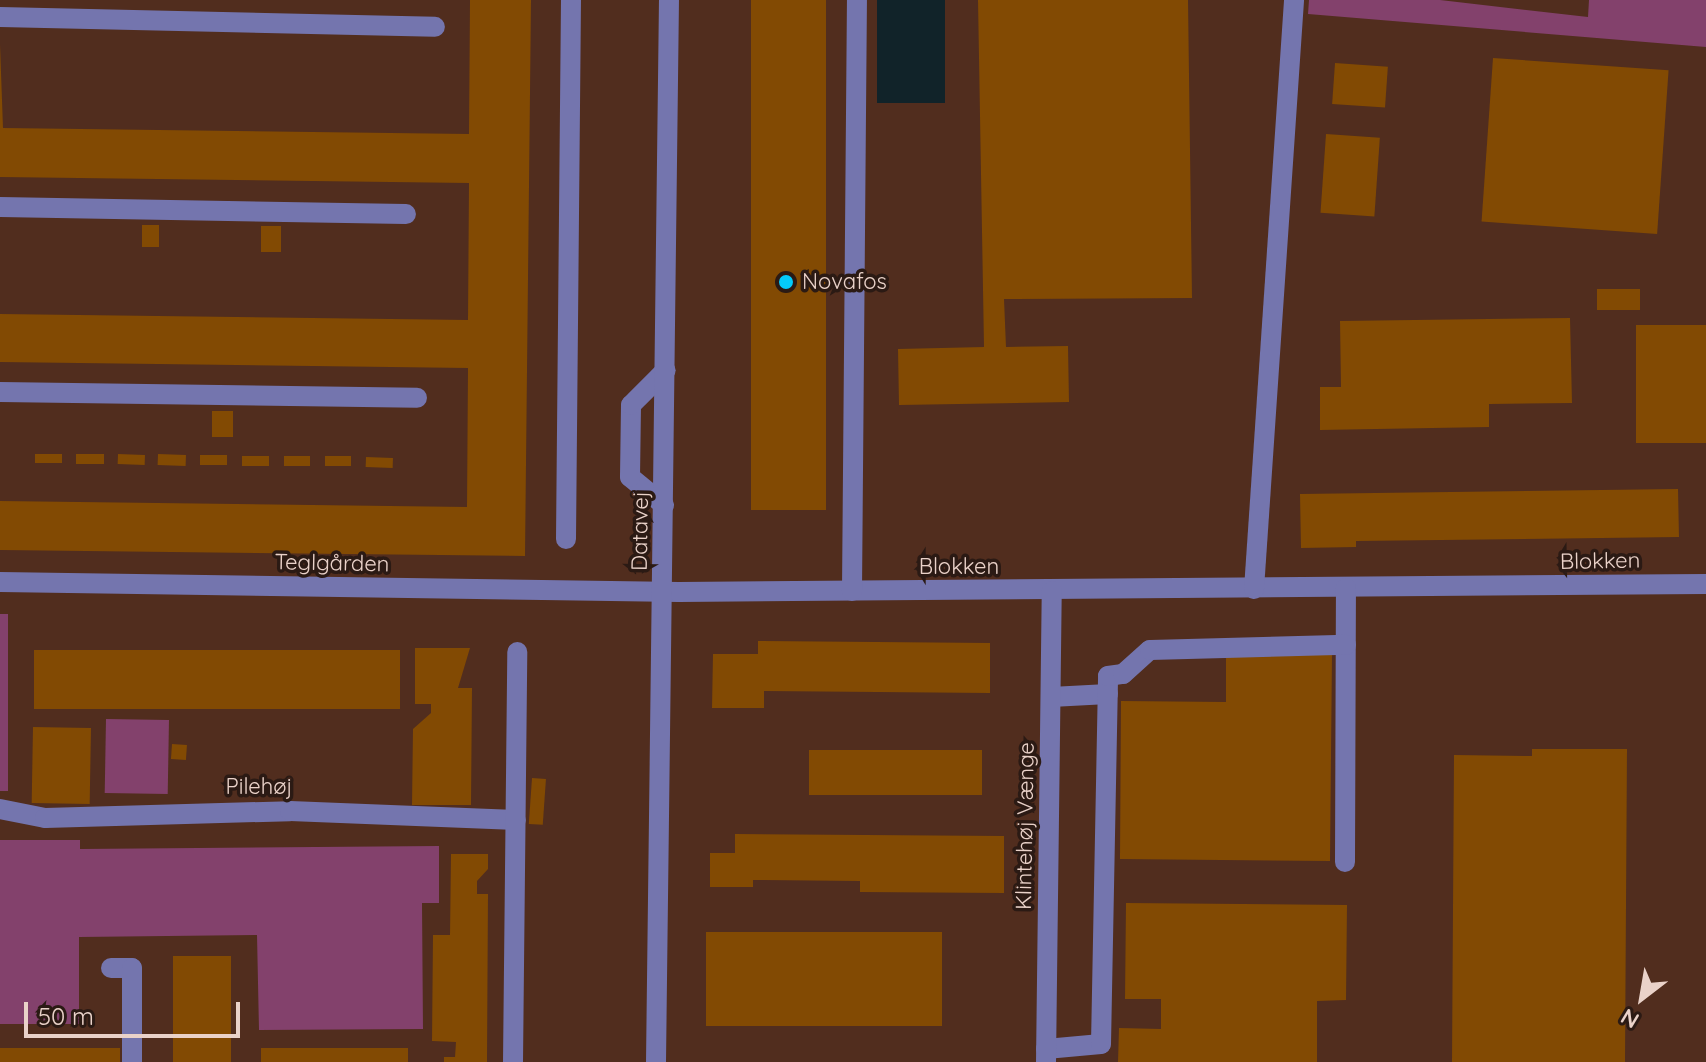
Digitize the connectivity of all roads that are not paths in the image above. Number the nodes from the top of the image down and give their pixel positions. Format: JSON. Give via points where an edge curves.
{"nodes":[{"id":1,"x":571,"y":0,"type":"edge"},
{"id":2,"x":669,"y":0,"type":"edge"},
{"id":3,"x":857,"y":0,"type":"edge"},
{"id":4,"x":1294,"y":0,"type":"edge"},
{"id":5,"x":0,"y":17,"type":"edge"},
{"id":6,"x":435,"y":27,"type":"dead end"},
{"id":7,"x":0,"y":207,"type":"edge"},
{"id":8,"x":406,"y":214,"type":"dead end"},
{"id":9,"x":666,"y":370,"type":"junction"},
{"id":10,"x":0,"y":392,"type":"edge"},
{"id":11,"x":417,"y":398,"type":"dead end"},
{"id":12,"x":664,"y":505,"type":"junction"},
{"id":13,"x":566,"y":539,"type":"dead end"},
{"id":14,"x":0,"y":582,"type":"edge"},
{"id":15,"x":1706,"y":584,"type":"edge"},
{"id":16,"x":1346,"y":588,"type":"junction"},
{"id":17,"x":1254,"y":589,"type":"junction"},
{"id":18,"x":852,"y":591,"type":"junction"},
{"id":19,"x":1052,"y":591,"type":"junction"},
{"id":20,"x":663,"y":592,"type":"junction"},
{"id":21,"x":1346,"y":645,"type":"junction"},
{"id":22,"x":517,"y":652,"type":"dead end"},
{"id":23,"x":1108,"y":694,"type":"junction"},
{"id":24,"x":1051,"y":697,"type":"junction"},
{"id":25,"x":0,"y":809,"type":"edge"},
{"id":26,"x":516,"y":820,"type":"junction"},
{"id":27,"x":1345,"y":862,"type":"dead end"},
{"id":28,"x":111,"y":968,"type":"dead end"},
{"id":29,"x":1046,"y":1055,"type":"edge"},
{"id":30,"x":132,"y":1062,"type":"edge"},
{"id":31,"x":513,"y":1062,"type":"edge"},
{"id":32,"x":656,"y":1062,"type":"edge"}],
"edges":[{"from":1,"to":13,"type":"street"},
{"from":2,"to":9,"type":"street","name":"Datavej"},
{"from":3,"to":18,"type":"street"},
{"from":4,"to":17,"type":"street"},
{"from":5,"to":6,"type":"street"},
{"from":7,"to":8,"type":"street"},
{"from":9,"to":12,"type":"street","name":"Datavej"},
{"from":9,"to":12,"type":"street","via":[[631,405],[630,477]]},
{"from":10,"to":11,"type":"street"},
{"from":12,"to":20,"type":"street","name":"Datavej"},
{"from":14,"to":20,"type":"street","name":"Teglgården"},
{"from":15,"to":16,"type":"street","name":"Blokken"},
{"from":16,"to":17,"type":"street","name":"Blokken"},
{"from":16,"to":21,"type":"street"},
{"from":17,"to":19,"type":"street","name":"Blokken"},
{"from":18,"to":19,"type":"street","name":"Blokken"},
{"from":18,"to":20,"type":"street","name":"Blokken"},
{"from":19,"to":24,"type":"street","name":"Klintehøj Vænge"},
{"from":20,"to":32,"type":"street","name":"Datavej"},
{"from":21,"to":23,"type":"street","via":[[1150,650],[1123,674],[1108,676]]},
{"from":21,"to":27,"type":"street"},
{"from":22,"to":26,"type":"street"},
{"from":23,"to":24,"type":"street"},
{"from":23,"to":29,"type":"street","via":[[1101,1044]]},
{"from":24,"to":29,"type":"street","name":"Klintehøj Vænge"},
{"from":25,"to":26,"type":"street","name":"Pilehøj","via":[[58,818],[112,812],[290,811]]},
{"from":26,"to":31,"type":"street"},
{"from":28,"to":30,"type":"street","via":[[132,968]]}]}
